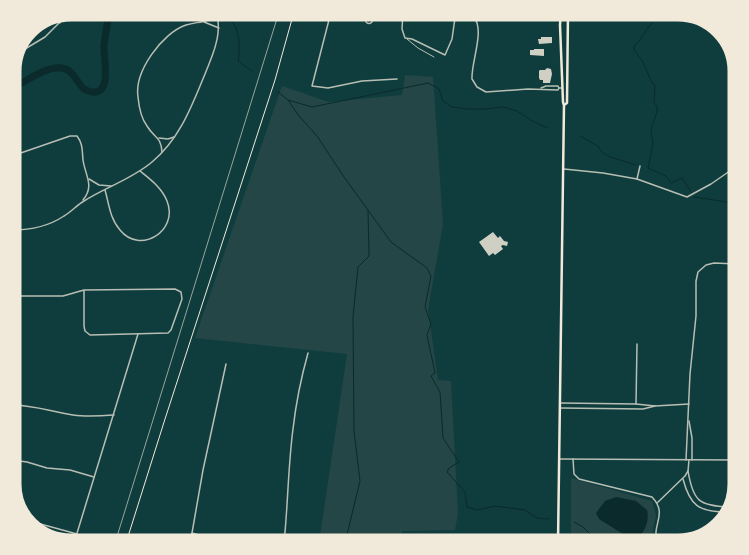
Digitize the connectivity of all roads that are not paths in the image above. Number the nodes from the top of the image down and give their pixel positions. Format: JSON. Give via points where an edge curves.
{"nodes":[{"id":1,"x":210,"y":19,"type":"edge"},
{"id":2,"x":217,"y":19,"type":"edge"},
{"id":3,"x":330,"y":19,"type":"edge"},
{"id":4,"x":403,"y":19,"type":"edge"},
{"id":5,"x":455,"y":19,"type":"edge"},
{"id":6,"x":476,"y":19,"type":"edge"},
{"id":7,"x":560,"y":19,"type":"edge"},
{"id":8,"x":568,"y":19,"type":"edge"},
{"id":9,"x":63,"y":20,"type":"edge"},
{"id":10,"x":204,"y":22,"type":"junction"},
{"id":11,"x":60,"y":23,"type":"joint"},
{"id":12,"x":218,"y":28,"type":"junction"},
{"id":13,"x":407,"y":39,"type":"junction"},
{"id":14,"x":23,"y":50,"type":"edge"},
{"id":15,"x":434,"y":57,"type":"dead end"},
{"id":16,"x":397,"y":79,"type":"dead end"},
{"id":17,"x":541,"y":88,"type":"junction"},
{"id":18,"x":561,"y":88,"type":"junction"},
{"id":19,"x":564,"y":105,"type":"junction"},
{"id":20,"x":175,"y":137,"type":"junction"},
{"id":21,"x":159,"y":138,"type":"junction"},
{"id":22,"x":162,"y":152,"type":"junction"},
{"id":23,"x":19,"y":154,"type":"edge"},
{"id":24,"x":640,"y":166,"type":"dead end"},
{"id":25,"x":564,"y":169,"type":"junction"},
{"id":26,"x":140,"y":171,"type":"junction"},
{"id":27,"x":730,"y":171,"type":"edge"},
{"id":28,"x":89,"y":179,"type":"junction"},
{"id":29,"x":637,"y":179,"type":"junction"},
{"id":30,"x":113,"y":186,"type":"junction"},
{"id":31,"x":105,"y":190,"type":"junction"},
{"id":32,"x":82,"y":202,"type":"junction"},
{"id":33,"x":19,"y":230,"type":"edge"},
{"id":34,"x":730,"y":264,"type":"edge"},
{"id":35,"x":84,"y":290,"type":"junction"},
{"id":36,"x":19,"y":296,"type":"edge"},
{"id":37,"x":138,"y":334,"type":"junction"},
{"id":38,"x":637,"y":344,"type":"dead end"},
{"id":39,"x":308,"y":353,"type":"dead end"},
{"id":40,"x":226,"y":364,"type":"dead end"},
{"id":41,"x":560,"y":403,"type":"junction"},
{"id":42,"x":632,"y":404,"type":"junction"},
{"id":43,"x":636,"y":404,"type":"junction"},
{"id":44,"x":641,"y":404,"type":"junction"},
{"id":45,"x":689,"y":404,"type":"junction"},
{"id":46,"x":19,"y":405,"type":"edge"},
{"id":47,"x":655,"y":406,"type":"junction"},
{"id":48,"x":560,"y":408,"type":"junction"},
{"id":49,"x":632,"y":409,"type":"junction"},
{"id":50,"x":641,"y":409,"type":"junction"},
{"id":51,"x":114,"y":415,"type":"junction"},
{"id":52,"x":689,"y":419,"type":"junction"},
{"id":53,"x":560,"y":459,"type":"junction"},
{"id":54,"x":573,"y":459,"type":"junction"},
{"id":55,"x":686,"y":460,"type":"junction"},
{"id":56,"x":690,"y":460,"type":"junction"},
{"id":57,"x":730,"y":460,"type":"edge"},
{"id":58,"x":19,"y":461,"type":"edge"},
{"id":59,"x":688,"y":471,"type":"junction"},
{"id":60,"x":94,"y":477,"type":"junction"},
{"id":61,"x":683,"y":479,"type":"junction"},
{"id":62,"x":658,"y":503,"type":"junction"},
{"id":63,"x":724,"y":507,"type":"edge"},
{"id":64,"x":722,"y":512,"type":"edge"},
{"id":65,"x":37,"y":523,"type":"edge"},
{"id":66,"x":192,"y":533,"type":"junction"},
{"id":67,"x":77,"y":534,"type":"joint"},
{"id":68,"x":191,"y":536,"type":"edge"},
{"id":69,"x":202,"y":536,"type":"edge"},
{"id":70,"x":285,"y":536,"type":"edge"},
{"id":71,"x":558,"y":536,"type":"edge"},
{"id":72,"x":656,"y":536,"type":"edge"}],
"edges":[{"from":1,"to":10,"type":"street"},
{"from":2,"to":12,"type":"street"},
{"from":3,"to":16,"type":"street","via":[[312,86],[325,89],[367,80]]},
{"from":4,"to":13,"type":"street","via":[[403,32]]},
{"from":5,"to":13,"type":"street","via":[[452,39],[445,55]]},
{"from":6,"to":17,"type":"street","via":[[476,54],[472,73],[474,85],[490,92]]},
{"from":7,"to":18,"type":"main road"},
{"from":8,"to":19,"type":"main road","via":[[567,102]]},
{"from":9,"to":11,"type":"street"},
{"from":10,"to":12,"type":"street"},
{"from":10,"to":21,"type":"street","via":[[186,25],[172,33],[154,51],[140,74],[137,85],[140,112],[147,127]]},
{"from":11,"to":14,"type":"street","via":[[45,37]]},
{"from":12,"to":20,"type":"street","via":[[214,50],[200,86]]},
{"from":13,"to":15,"type":"lane"},
{"from":17,"to":18,"type":"street"},
{"from":17,"to":18,"type":"street"},
{"from":18,"to":19,"type":"main road"},
{"from":19,"to":25,"type":"main road"},
{"from":20,"to":21,"type":"street"},
{"from":20,"to":22,"type":"street"},
{"from":21,"to":22,"type":"street"},
{"from":22,"to":26,"type":"street"},
{"from":23,"to":28,"type":"street","via":[[76,136],[83,146],[83,160]]},
{"from":24,"to":29,"type":"street"},
{"from":25,"to":29,"type":"street"},
{"from":25,"to":41,"type":"main road"},
{"from":26,"to":30,"type":"street"},
{"from":26,"to":31,"type":"street","via":[[160,189],[169,207],[168,222],[158,235],[147,240],[125,235],[112,216]]},
{"from":27,"to":29,"type":"street","via":[[688,197]]},
{"from":28,"to":30,"type":"street","via":[[104,186]]},
{"from":28,"to":32,"type":"street","via":[[88,192]]},
{"from":30,"to":31,"type":"street"},
{"from":31,"to":32,"type":"street"},
{"from":32,"to":33,"type":"street","via":[[53,222]]},
{"from":34,"to":45,"type":"street","via":[[706,265],[698,272]]},
{"from":35,"to":36,"type":"street","via":[[63,296]]},
{"from":35,"to":37,"type":"street","via":[[84,326],[88,333]]},
{"from":35,"to":37,"type":"street","via":[[177,289],[181,292],[182,299],[172,330],[168,333]]},
{"from":37,"to":51,"type":"street"},
{"from":38,"to":43,"type":"street"},
{"from":39,"to":70,"type":"street","via":[[300,382],[293,429]]},
{"from":40,"to":66,"type":"street"},
{"from":41,"to":42,"type":"street"},
{"from":41,"to":48,"type":"main road"},
{"from":42,"to":43,"type":"street"},
{"from":42,"to":49,"type":"street"},
{"from":43,"to":44,"type":"street"},
{"from":44,"to":47,"type":"street"},
{"from":44,"to":50,"type":"street"},
{"from":45,"to":47,"type":"street"},
{"from":45,"to":52,"type":"street"},
{"from":46,"to":51,"type":"street","via":[[36,406],[80,416]]},
{"from":47,"to":50,"type":"street"},
{"from":48,"to":49,"type":"street"},
{"from":48,"to":53,"type":"main road"},
{"from":49,"to":50,"type":"street"},
{"from":51,"to":60,"type":"street"},
{"from":52,"to":55,"type":"street"},
{"from":52,"to":56,"type":"street","via":[[692,438]]},
{"from":53,"to":54,"type":"street"},
{"from":53,"to":71,"type":"main road"},
{"from":54,"to":55,"type":"street"},
{"from":54,"to":62,"type":"street","via":[[574,474],[579,479],[646,495]]},
{"from":55,"to":56,"type":"street"},
{"from":56,"to":57,"type":"street"},
{"from":56,"to":59,"type":"street"},
{"from":58,"to":60,"type":"street"},
{"from":59,"to":61,"type":"street"},
{"from":59,"to":63,"type":"street","via":[[690,485],[700,501],[707,505]]},
{"from":60,"to":67,"type":"street"},
{"from":61,"to":62,"type":"street"},
{"from":61,"to":64,"type":"street","via":[[689,497],[698,506]]},
{"from":62,"to":72,"type":"street","via":[[660,514]]},
{"from":65,"to":67,"type":"street"},
{"from":66,"to":68,"type":"street"},
{"from":66,"to":69,"type":"street"}]}
